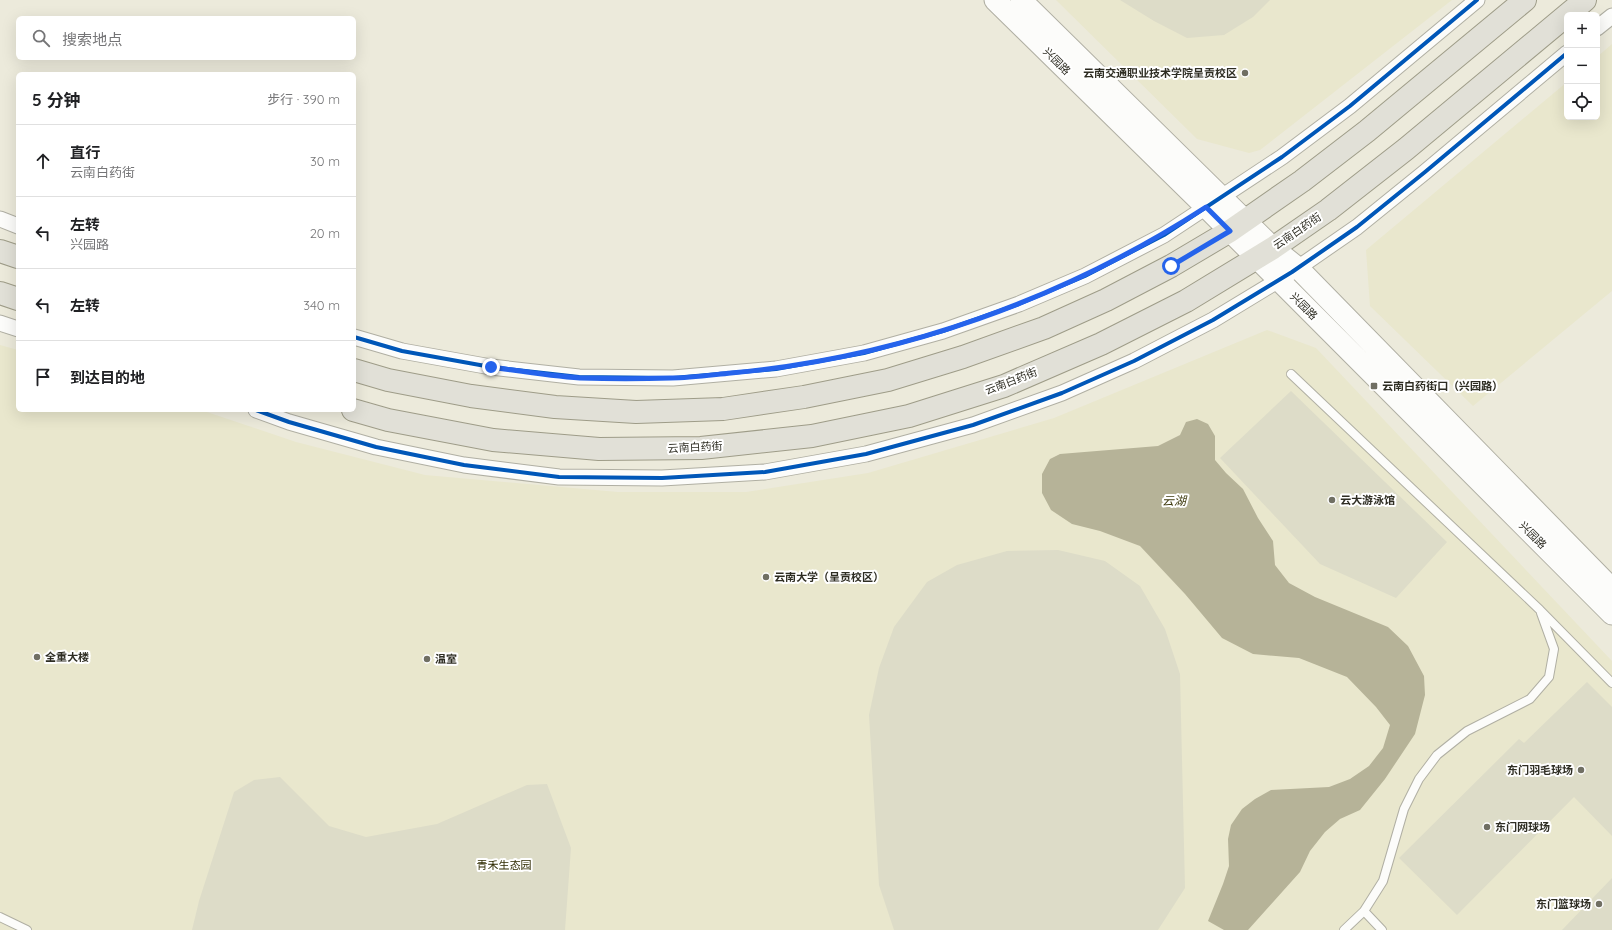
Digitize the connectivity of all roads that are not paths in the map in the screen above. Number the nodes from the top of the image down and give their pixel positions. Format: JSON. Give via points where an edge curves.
{"nodes":[{"id":1,"x":995,"y":0,"type":"edge"},
{"id":2,"x":1021,"y":0,"type":"edge"},
{"id":3,"x":1477,"y":0,"type":"edge"},
{"id":4,"x":1525,"y":0,"type":"edge"},
{"id":5,"x":1585,"y":0,"type":"edge"},
{"id":6,"x":1571,"y":12,"type":"edge"},
{"id":7,"x":1612,"y":16,"type":"edge"},
{"id":8,"x":1564,"y":17,"type":"edge"},
{"id":9,"x":1600,"y":26,"type":"edge"},
{"id":10,"x":1564,"y":55,"type":"edge"},
{"id":11,"x":1214,"y":202,"type":"junction"},
{"id":12,"x":0,"y":219,"type":"edge"},
{"id":13,"x":16,"y":225,"type":"edge"},
{"id":14,"x":1238,"y":226,"type":"junction"},
{"id":15,"x":0,"y":251,"type":"edge"},
{"id":16,"x":1264,"y":253,"type":"junction"},
{"id":17,"x":16,"y":256,"type":"edge"},
{"id":18,"x":1298,"y":268,"type":"junction"},
{"id":19,"x":1279,"y":280,"type":"junction"},
{"id":20,"x":0,"y":292,"type":"edge"},
{"id":21,"x":16,"y":298,"type":"edge"},
{"id":22,"x":0,"y":323,"type":"edge"},
{"id":23,"x":16,"y":328,"type":"edge"},
{"id":24,"x":356,"y":338,"type":"edge"},
{"id":25,"x":356,"y":371,"type":"edge"},
{"id":26,"x":1291,"y":374,"type":"dead end"},
{"id":27,"x":356,"y":411,"type":"edge"},
{"id":28,"x":262,"y":412,"type":"edge"},
{"id":29,"x":1612,"y":589,"type":"edge"},
{"id":30,"x":1540,"y":610,"type":"junction"},
{"id":31,"x":1612,"y":614,"type":"edge"},
{"id":32,"x":1612,"y":683,"type":"edge"},
{"id":33,"x":1364,"y":911,"type":"junction"},
{"id":34,"x":0,"y":917,"type":"edge"},
{"id":35,"x":27,"y":930,"type":"edge"},
{"id":36,"x":1344,"y":930,"type":"edge"},
{"id":37,"x":1382,"y":930,"type":"edge"}],
"edges":[{"from":1,"to":11,"type":"main road","name":"兴园路"},
{"from":2,"to":11,"type":"main road","name":"兴园路"},
{"from":3,"to":11,"type":"street","via":[[1350,106],[1282,157]]},
{"from":4,"to":14,"type":"main road","via":[[1367,131]]},
{"from":5,"to":6,"type":"main road","name":"云南白药街"},
{"from":7,"to":9,"type":"street"},
{"from":8,"to":16,"type":"main road","name":"云南白药街","via":[[1406,149],[1328,210]]},
{"from":10,"to":18,"type":"street","via":[[1357,227]]},
{"from":11,"to":14,"type":"main road","name":"兴园路"},
{"from":11,"to":24,"type":"street","via":[[1164,234],[1085,276],[1019,304],[943,330],[864,352],[776,369],[673,378],[579,378],[476,365],[402,351]]},
{"from":12,"to":13,"type":"street"},
{"from":14,"to":16,"type":"main road","name":"兴园路"},
{"from":14,"to":25,"type":"main road","via":[[1171,266],[1106,300],[1044,328],[888,380],[804,397],[723,409],[636,412],[556,407],[456,393],[388,380]]},
{"from":15,"to":17,"type":"main road"},
{"from":16,"to":18,"type":"main road","name":"兴园路"},
{"from":16,"to":19,"type":"main road","name":"兴园路"},
{"from":16,"to":27,"type":"main road","name":"云南白药街","via":[[1172,308],[1101,344],[1004,386],[909,416],[812,436],[701,448],[599,449],[493,440],[388,420]]},
{"from":18,"to":19,"type":"street"},
{"from":18,"to":29,"type":"main road","name":"兴园路"},
{"from":19,"to":28,"type":"street","via":[[1213,320],[1134,361],[1062,393],[973,425],[874,452],[765,472],[662,478],[559,476],[464,465],[376,447]]},
{"from":19,"to":31,"type":"main road","name":"兴园路"},
{"from":20,"to":21,"type":"main road"},
{"from":22,"to":23,"type":"street"},
{"from":26,"to":30,"type":"lane"},
{"from":30,"to":32,"type":"lane"},
{"from":30,"to":33,"type":"lane","via":[[1554,649],[1549,677],[1530,699],[1467,730],[1437,755],[1419,778],[1404,809],[1383,881]]},
{"from":33,"to":36,"type":"lane"},
{"from":33,"to":37,"type":"lane"},
{"from":34,"to":35,"type":"lane"}]}
